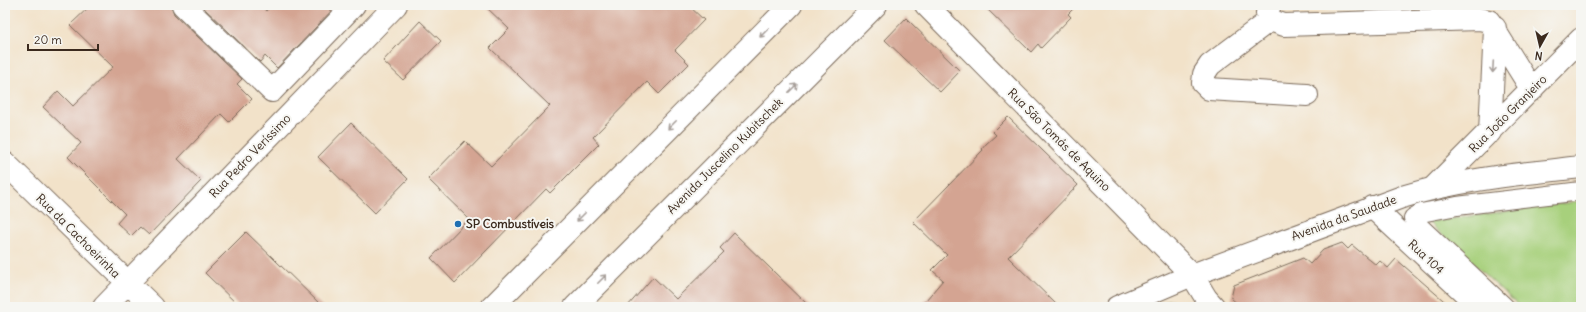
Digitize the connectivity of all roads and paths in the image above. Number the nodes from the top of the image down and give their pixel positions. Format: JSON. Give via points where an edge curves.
{"nodes":[{"id":1,"x":182,"y":5,"type":"edge"},
{"id":2,"x":354,"y":5,"type":"edge"},
{"id":3,"x":396,"y":5,"type":"edge"},
{"id":4,"x":791,"y":5,"type":"edge"},
{"id":5,"x":876,"y":5,"type":"edge"},
{"id":6,"x":926,"y":5,"type":"edge"},
{"id":7,"x":1270,"y":12,"type":"edge"},
{"id":8,"x":376,"y":26,"type":"junction"},
{"id":9,"x":1495,"y":28,"type":"junction"},
{"id":10,"x":1581,"y":39,"type":"edge"},
{"id":11,"x":1532,"y":90,"type":"junction"},
{"id":12,"x":1307,"y":95,"type":"dead end"},
{"id":13,"x":1490,"y":132,"type":"junction"},
{"id":14,"x":5,"y":163,"type":"edge"},
{"id":15,"x":1581,"y":167,"type":"edge"},
{"id":16,"x":1434,"y":187,"type":"junction"},
{"id":17,"x":1581,"y":191,"type":"edge"},
{"id":18,"x":1372,"y":207,"type":"junction"},
{"id":19,"x":1192,"y":275,"type":"junction"},
{"id":20,"x":126,"y":283,"type":"junction"},
{"id":21,"x":104,"y":307,"type":"edge"},
{"id":22,"x":153,"y":307,"type":"edge"},
{"id":23,"x":492,"y":307,"type":"edge"},
{"id":24,"x":575,"y":307,"type":"edge"},
{"id":25,"x":1116,"y":307,"type":"edge"},
{"id":26,"x":1214,"y":307,"type":"edge"},
{"id":27,"x":1480,"y":307,"type":"edge"},
{"id":28,"x":1505,"y":307,"type":"edge"}],
"edges":[{"from":1,"to":2,"type":"street","via":[[272,90]]},
{"from":2,"to":8,"type":"street"},
{"from":3,"to":8,"type":"street","name":"Rua Pedro Veríssimo"},
{"from":4,"to":23,"type":"street","one_way":true},
{"from":24,"to":5,"type":"street","name":"Avenida Juscelino Kubitschek","one_way":true},
{"from":6,"to":19,"type":"street","name":"Rua São Tomás de Aquino"},
{"from":7,"to":9,"type":"street","via":[[1284,25],[1479,19],[1489,21]]},
{"from":7,"to":12,"type":"street","via":[[1210,65],[1204,74],[1203,83],[1209,89]]},
{"from":8,"to":20,"type":"street","name":"Rua Pedro Veríssimo"},
{"from":9,"to":11,"type":"street"},
{"from":9,"to":13,"type":"street","one_way":true},
{"from":10,"to":11,"type":"street","name":"Rua João Granjeiro"},
{"from":11,"to":13,"type":"street","name":"Rua João Granjeiro"},
{"from":13,"to":16,"type":"street","name":"Rua João Granjeiro"},
{"from":14,"to":20,"type":"street","name":"Rua da Cachoeirinha"},
{"from":15,"to":16,"type":"street","name":"Avenida da Saudade"},
{"from":16,"to":18,"type":"street","name":"Avenida da Saudade"},
{"from":17,"to":28,"type":"street","via":[[1457,206],[1420,213],[1413,218]]},
{"from":18,"to":19,"type":"street","name":"Avenida da Saudade"},
{"from":18,"to":27,"type":"street","name":"Rua 104"},
{"from":19,"to":25,"type":"street","name":"Avenida da Saudade"},
{"from":19,"to":26,"type":"street","name":"Rua São Tomás de Aquino"},
{"from":20,"to":21,"type":"street","name":"Rua Pedro Veríssimo"},
{"from":20,"to":22,"type":"street","name":"Rua da Cachoeirinha"}]}
